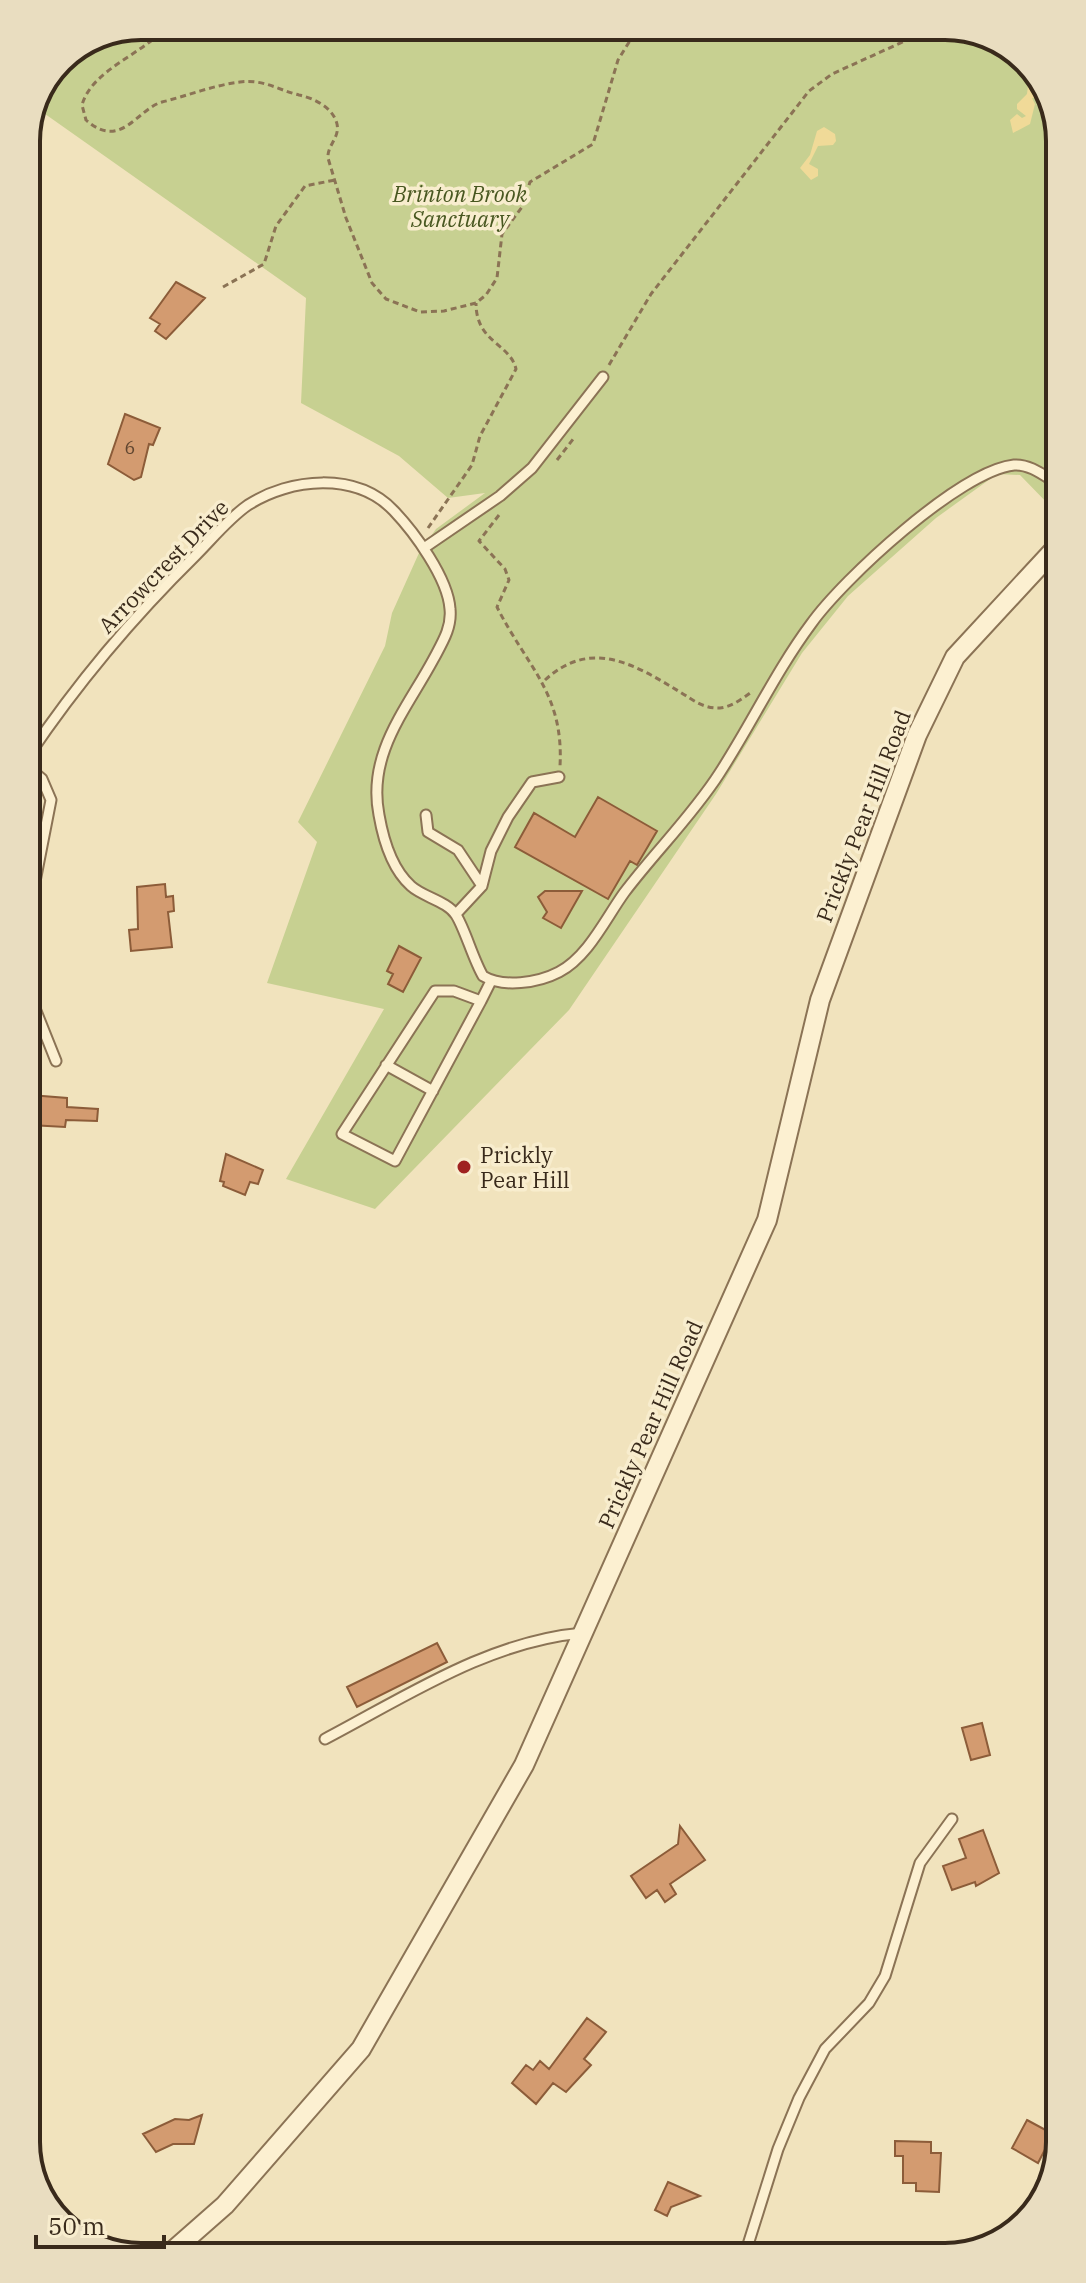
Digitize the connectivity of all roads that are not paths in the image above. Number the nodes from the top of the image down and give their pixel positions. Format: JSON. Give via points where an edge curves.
{"nodes":[{"id":1,"x":603,"y":377,"type":"road end"},
{"id":2,"x":1046,"y":477,"type":"edge"},
{"id":3,"x":421,"y":545,"type":"junction"},
{"id":4,"x":1046,"y":559,"type":"edge"},
{"id":5,"x":40,"y":739,"type":"edge"},
{"id":6,"x":40,"y":777,"type":"edge"},
{"id":7,"x":559,"y":777,"type":"road end"},
{"id":8,"x":426,"y":815,"type":"dead end"},
{"id":9,"x":40,"y":856,"type":"edge"},
{"id":10,"x":482,"y":886,"type":"junction"},
{"id":11,"x":456,"y":914,"type":"junction"},
{"id":12,"x":491,"y":981,"type":"junction"},
{"id":13,"x":481,"y":1001,"type":"junction"},
{"id":14,"x":40,"y":1021,"type":"edge"},
{"id":15,"x":56,"y":1061,"type":"dead end"},
{"id":16,"x":386,"y":1065,"type":"junction"},
{"id":17,"x":433,"y":1091,"type":"junction"},
{"id":18,"x":583,"y":1633,"type":"junction"},
{"id":19,"x":325,"y":1739,"type":"dead end"},
{"id":20,"x":952,"y":1819,"type":"dead end"},
{"id":21,"x":182,"y":2243,"type":"edge"},
{"id":22,"x":749,"y":2243,"type":"edge"}],
"edges":[{"from":1,"to":3,"type":"lane","via":[[532,468],[500,496]]},
{"from":2,"to":12,"type":"lane","via":[[1014,465],[983,476],[924,516],[846,583],[796,645],[718,777],[579,954],[560,971],[535,980]]},
{"from":3,"to":5,"type":"lane","name":"Arrowcrest Drive","via":[[386,503],[340,484],[286,487],[245,507],[136,617],[77,685]]},
{"from":3,"to":11,"type":"lane","name":"Arrowcrest Drive","via":[[450,604],[447,634],[386,742],[376,791],[382,831],[399,870],[410,885]]},
{"from":4,"to":18,"type":"street","name":"Prickly Pear Hill Road","via":[[955,657],[917,735],[820,1000],[767,1220]]},
{"from":6,"to":9,"type":"lane","via":[[51,800]]},
{"from":7,"to":10,"type":"lane","via":[[532,782],[491,851]]},
{"from":8,"to":10,"type":"lane","via":[[428,832],[458,850]]},
{"from":10,"to":11,"type":"lane"},
{"from":11,"to":12,"type":"lane","via":[[468,950]]},
{"from":12,"to":13,"type":"lane"},
{"from":13,"to":16,"type":"lane","via":[[454,991],[435,991]]},
{"from":13,"to":17,"type":"lane"},
{"from":14,"to":15,"type":"lane"},
{"from":16,"to":17,"type":"lane"},
{"from":16,"to":17,"type":"lane","via":[[342,1134],[395,1161]]},
{"from":18,"to":19,"type":"lane","via":[[508,1647]]},
{"from":18,"to":21,"type":"street","name":"Prickly Pear Hill Road","via":[[524,1765],[361,2049],[225,2205]]},
{"from":20,"to":22,"type":"lane","via":[[920,1863],[885,1976],[869,2003],[825,2049],[799,2098]]}]}
